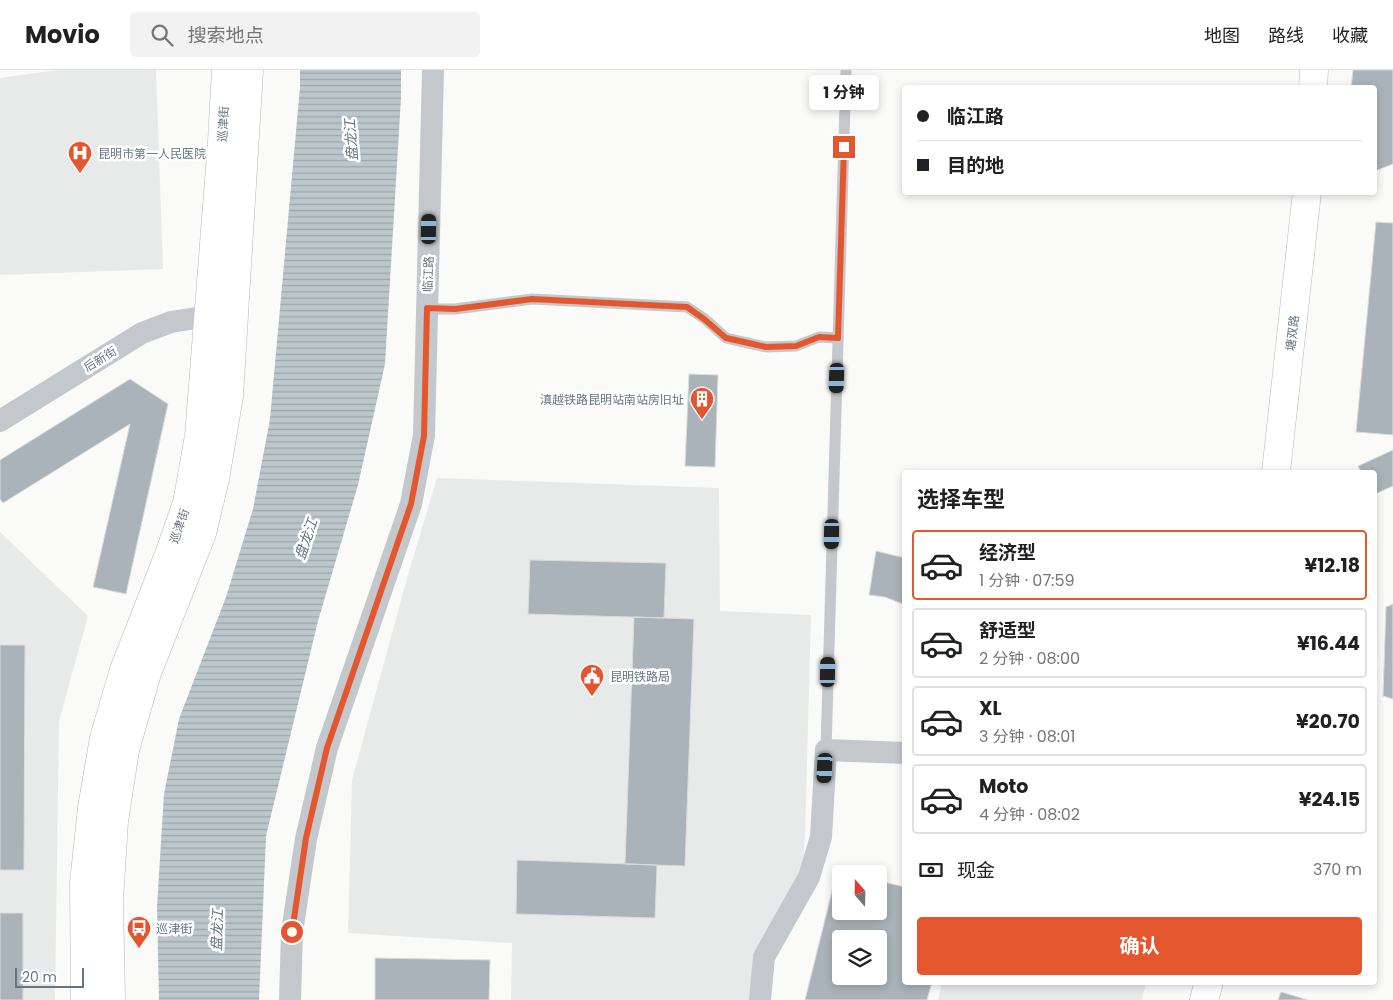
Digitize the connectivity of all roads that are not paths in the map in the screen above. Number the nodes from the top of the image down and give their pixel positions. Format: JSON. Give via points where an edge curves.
{"nodes":[{"id":1,"x":226,"y":70,"type":"edge"},
{"id":2,"x":249,"y":70,"type":"edge"},
{"id":3,"x":434,"y":70,"type":"edge"},
{"id":4,"x":846,"y":70,"type":"edge"},
{"id":5,"x":1314,"y":70,"type":"edge"},
{"id":6,"x":1313,"y":85,"type":"edge"},
{"id":7,"x":1307,"y":195,"type":"edge"},
{"id":8,"x":427,"y":308,"type":"junction"},
{"id":9,"x":209,"y":316,"type":"junction"},
{"id":10,"x":838,"y":338,"type":"junction"},
{"id":11,"x":0,"y":421,"type":"edge"},
{"id":12,"x":1276,"y":470,"type":"edge"},
{"id":13,"x":826,"y":750,"type":"junction"},
{"id":14,"x":902,"y":753,"type":"edge"},
{"id":15,"x":1208,"y":985,"type":"edge"},
{"id":16,"x":85,"y":1000,"type":"edge"},
{"id":17,"x":111,"y":1000,"type":"edge"},
{"id":18,"x":290,"y":1000,"type":"edge"},
{"id":19,"x":760,"y":1000,"type":"edge"},
{"id":20,"x":1204,"y":1000,"type":"edge"}],
"edges":[{"from":1,"to":9,"type":"main road","name":"巡津街"},
{"from":2,"to":17,"type":"main road","name":"巡津街","via":[[229,396],[202,533],[147,673],[126,750],[114,822],[109,900]]},
{"from":3,"to":8,"type":"street","name":"临江路"},
{"from":4,"to":10,"type":"lane"},
{"from":5,"to":6,"type":"main road"},
{"from":7,"to":12,"type":"main road","name":"塘双路"},
{"from":8,"to":10,"type":"lane","via":[[455,309],[532,299],[687,307],[726,338],[766,347],[796,346],[819,337]]},
{"from":8,"to":18,"type":"street","name":"临江路","via":[[424,436],[411,504],[327,748],[306,838],[292,932]]},
{"from":9,"to":11,"type":"street","name":"后新街","via":[[171,322],[142,333]]},
{"from":9,"to":16,"type":"main road","name":"巡津街","via":[[199,436],[187,504],[124,670],[103,746],[84,883]]},
{"from":10,"to":13,"type":"lane"},
{"from":13,"to":14,"type":"street"},
{"from":13,"to":19,"type":"street","via":[[821,837],[809,877],[764,957]]},
{"from":15,"to":20,"type":"main road"}]}
